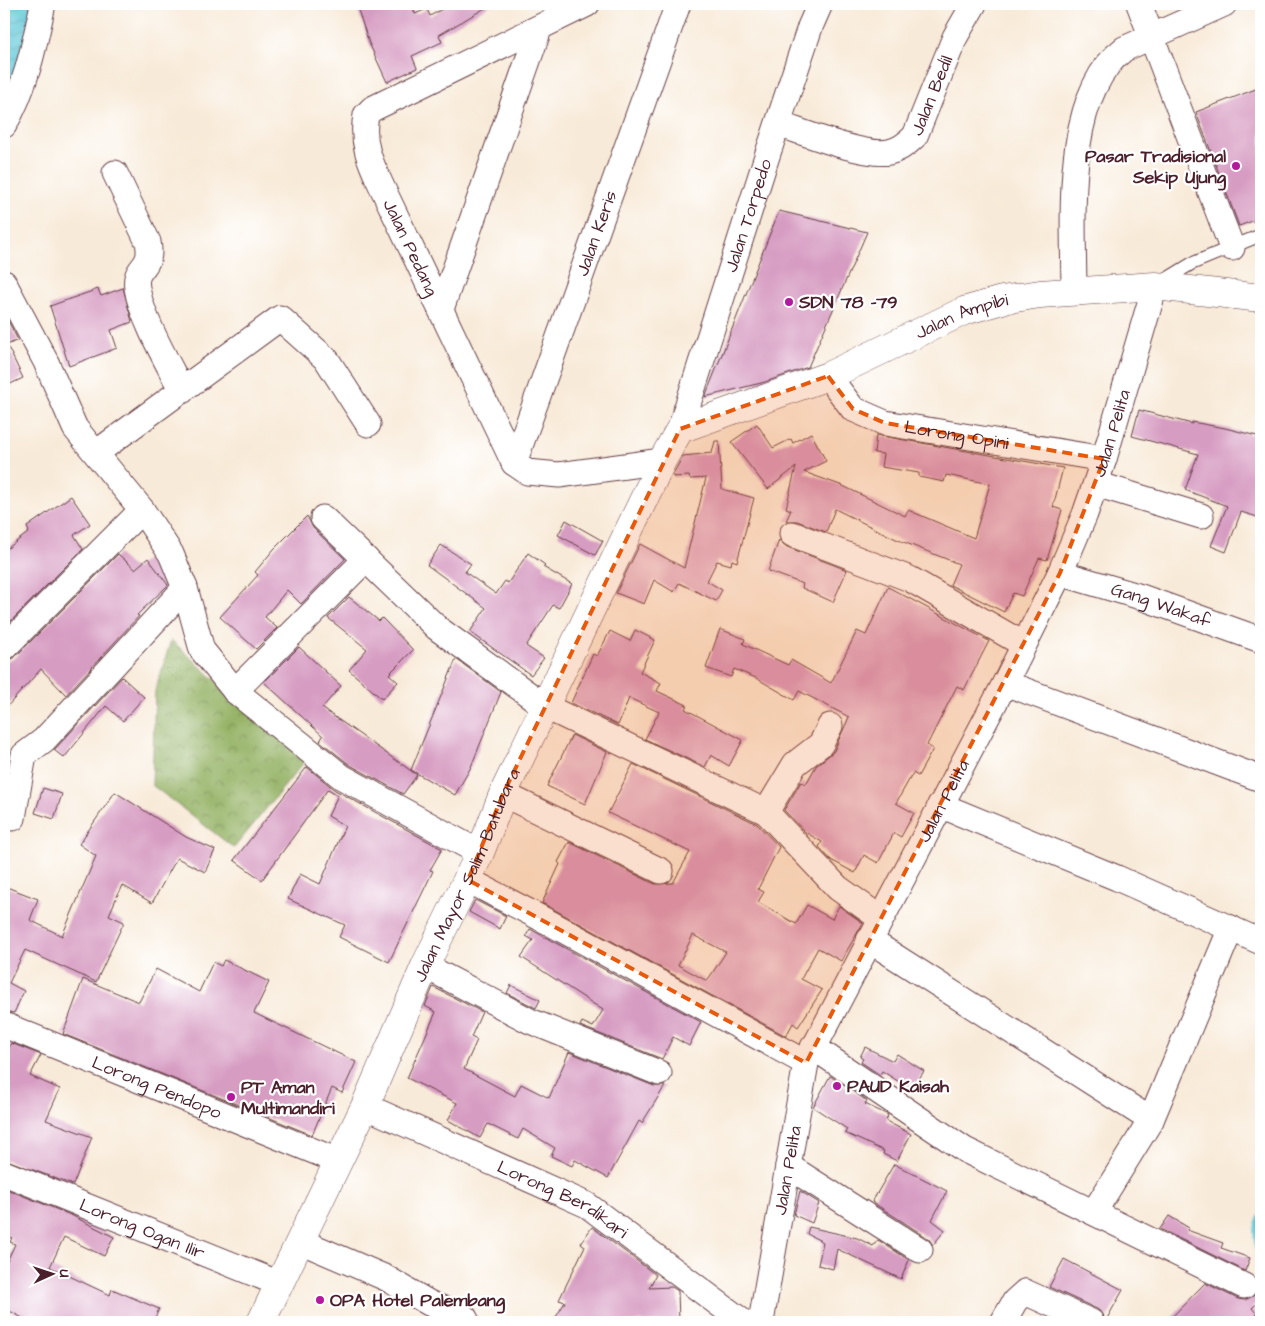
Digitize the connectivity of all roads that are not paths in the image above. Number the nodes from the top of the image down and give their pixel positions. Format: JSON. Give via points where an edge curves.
{"nodes":[{"id":1,"x":43,"y":4,"type":"edge"},
{"id":2,"x":587,"y":4,"type":"edge"},
{"id":3,"x":678,"y":4,"type":"edge"},
{"id":4,"x":820,"y":4,"type":"edge"},
{"id":5,"x":974,"y":4,"type":"edge"},
{"id":6,"x":1139,"y":4,"type":"edge"},
{"id":7,"x":1224,"y":4,"type":"edge"},
{"id":8,"x":539,"y":29,"type":"junction"},
{"id":9,"x":1152,"y":37,"type":"junction"},
{"id":10,"x":778,"y":124,"type":"junction"},
{"id":11,"x":4,"y":125,"type":"edge"},
{"id":12,"x":115,"y":173,"type":"dead end"},
{"id":13,"x":1261,"y":235,"type":"edge"},
{"id":14,"x":1232,"y":248,"type":"junction"},
{"id":15,"x":4,"y":283,"type":"edge"},
{"id":16,"x":1155,"y":286,"type":"junction"},
{"id":17,"x":1074,"y":292,"type":"junction"},
{"id":18,"x":1261,"y":298,"type":"edge"},
{"id":19,"x":441,"y":309,"type":"junction"},
{"id":20,"x":828,"y":376,"type":"junction"},
{"id":21,"x":182,"y":392,"type":"junction"},
{"id":22,"x":368,"y":424,"type":"dead end"},
{"id":23,"x":680,"y":430,"type":"junction"},
{"id":24,"x":96,"y":453,"type":"junction"},
{"id":25,"x":1104,"y":460,"type":"junction"},
{"id":26,"x":662,"y":461,"type":"junction"},
{"id":27,"x":514,"y":463,"type":"junction"},
{"id":28,"x":1096,"y":484,"type":"junction"},
{"id":29,"x":142,"y":510,"type":"junction"},
{"id":30,"x":1201,"y":516,"type":"dead end"},
{"id":31,"x":323,"y":518,"type":"dead end"},
{"id":32,"x":792,"y":534,"type":"dead end"},
{"id":33,"x":366,"y":559,"type":"junction"},
{"id":34,"x":1060,"y":573,"type":"junction"},
{"id":35,"x":185,"y":588,"type":"junction"},
{"id":36,"x":1261,"y":640,"type":"edge"},
{"id":37,"x":1024,"y":644,"type":"junction"},
{"id":38,"x":4,"y":648,"type":"edge"},
{"id":39,"x":1005,"y":683,"type":"junction"},
{"id":40,"x":235,"y":690,"type":"junction"},
{"id":41,"x":546,"y":707,"type":"junction"},
{"id":42,"x":830,"y":726,"type":"dead end"},
{"id":43,"x":1261,"y":778,"type":"edge"},
{"id":44,"x":503,"y":794,"type":"junction"},
{"id":45,"x":940,"y":804,"type":"junction"},
{"id":46,"x":766,"y":812,"type":"junction"},
{"id":47,"x":13,"y":818,"type":"dead end"},
{"id":48,"x":480,"y":853,"type":"junction"},
{"id":49,"x":661,"y":871,"type":"dead end"},
{"id":50,"x":468,"y":880,"type":"junction"},
{"id":51,"x":880,"y":918,"type":"junction"},
{"id":52,"x":1231,"y":928,"type":"junction"},
{"id":53,"x":869,"y":940,"type":"junction"},
{"id":54,"x":1261,"y":942,"type":"edge"},
{"id":55,"x":426,"y":966,"type":"junction"},
{"id":56,"x":4,"y":1025,"type":"edge"},
{"id":57,"x":809,"y":1055,"type":"junction"},
{"id":58,"x":659,"y":1072,"type":"dead end"},
{"id":59,"x":365,"y":1106,"type":"junction"},
{"id":60,"x":1151,"y":1120,"type":"junction"},
{"id":61,"x":338,"y":1161,"type":"junction"},
{"id":62,"x":788,"y":1166,"type":"junction"},
{"id":63,"x":4,"y":1173,"type":"edge"},
{"id":64,"x":1094,"y":1212,"type":"junction"},
{"id":65,"x":300,"y":1241,"type":"junction"},
{"id":66,"x":920,"y":1250,"type":"dead end"},
{"id":67,"x":280,"y":1284,"type":"junction"},
{"id":68,"x":1244,"y":1286,"type":"dead end"},
{"id":69,"x":261,"y":1322,"type":"edge"},
{"id":70,"x":467,"y":1322,"type":"edge"},
{"id":71,"x":742,"y":1322,"type":"edge"},
{"id":72,"x":760,"y":1322,"type":"edge"},
{"id":73,"x":1003,"y":1322,"type":"edge"},
{"id":74,"x":1091,"y":1322,"type":"edge"}],
"edges":[{"from":1,"to":11,"type":"street","via":[[23,84]]},
{"from":2,"to":8,"type":"street","name":"Jalan Pedang"},
{"from":3,"to":27,"type":"street","name":"Jalan Keris"},
{"from":4,"to":10,"type":"street","name":"Jalan Torpedo"},
{"from":5,"to":10,"type":"street","name":"Jalan Bedil","via":[[955,37],[915,136],[908,144],[890,152],[867,151]]},
{"from":6,"to":9,"type":"street"},
{"from":7,"to":9,"type":"street"},
{"from":8,"to":19,"type":"street"},
{"from":8,"to":19,"type":"street","name":"Jalan Pedang","via":[[372,109],[366,115],[367,156]]},
{"from":9,"to":14,"type":"street"},
{"from":9,"to":17,"type":"street","via":[[1124,49],[1111,59],[1089,101],[1080,130],[1075,166]]},
{"from":10,"to":23,"type":"street","name":"Jalan Torpedo"},
{"from":12,"to":21,"type":"street","via":[[150,252],[150,260],[139,272],[137,288],[153,332]]},
{"from":13,"to":14,"type":"lane"},
{"from":14,"to":16,"type":"lane","via":[[1191,264]]},
{"from":15,"to":24,"type":"street","via":[[46,362],[75,428]]},
{"from":16,"to":17,"type":"street","name":"Jalan Ampibi"},
{"from":16,"to":18,"type":"street","name":"Jalan Ampibi"},
{"from":16,"to":25,"type":"street","name":"Jalan Pelita"},
{"from":17,"to":20,"type":"street","name":"Jalan Ampibi","via":[[1002,300],[964,311]]},
{"from":19,"to":27,"type":"street","name":"Jalan Pedang"},
{"from":20,"to":23,"type":"street","name":"Jalan Ampibi"},
{"from":20,"to":25,"type":"street","name":"Lorong Opini","via":[[853,409],[885,423]]},
{"from":21,"to":22,"type":"street","via":[[280,318],[327,360]]},
{"from":21,"to":24,"type":"street"},
{"from":23,"to":26,"type":"street","name":"Jalan Mayor Salim Batubara"},
{"from":24,"to":29,"type":"street"},
{"from":25,"to":28,"type":"street","name":"Jalan Pelita"},
{"from":26,"to":27,"type":"street","via":[[551,475],[527,472]]},
{"from":26,"to":41,"type":"street","name":"Jalan Mayor Salim Batubara"},
{"from":28,"to":30,"type":"street"},
{"from":28,"to":34,"type":"street","name":"Jalan Pelita"},
{"from":29,"to":35,"type":"street","via":[[171,554]]},
{"from":29,"to":38,"type":"street"},
{"from":31,"to":33,"type":"street"},
{"from":32,"to":37,"type":"street","via":[[910,579]]},
{"from":33,"to":40,"type":"street"},
{"from":33,"to":41,"type":"street","via":[[437,628]]},
{"from":34,"to":36,"type":"street","name":"Gang Wakaf","via":[[1141,597]]},
{"from":34,"to":37,"type":"street","name":"Jalan Pelita"},
{"from":35,"to":40,"type":"street","via":[[202,650]]},
{"from":35,"to":47,"type":"street","via":[[44,740],[24,754]]},
{"from":37,"to":39,"type":"street","name":"Jalan Pelita"},
{"from":39,"to":43,"type":"street"},
{"from":39,"to":45,"type":"street","name":"Jalan Pelita"},
{"from":40,"to":48,"type":"street","via":[[342,777]]},
{"from":41,"to":44,"type":"street","name":"Jalan Mayor Salim Batubara"},
{"from":41,"to":46,"type":"street"},
{"from":42,"to":46,"type":"street","via":[[821,744],[795,764]]},
{"from":44,"to":48,"type":"street","name":"Jalan Mayor Salim Batubara"},
{"from":44,"to":49,"type":"street"},
{"from":45,"to":51,"type":"street","name":"Jalan Pelita"},
{"from":45,"to":52,"type":"street"},
{"from":46,"to":51,"type":"street","via":[[838,888]]},
{"from":48,"to":50,"type":"street","name":"Jalan Mayor Salim Batubara"},
{"from":50,"to":55,"type":"street","name":"Jalan Mayor Salim Batubara"},
{"from":50,"to":57,"type":"street"},
{"from":51,"to":53,"type":"street","name":"Jalan Pelita"},
{"from":52,"to":54,"type":"street"},
{"from":52,"to":60,"type":"street"},
{"from":53,"to":57,"type":"street","name":"Jalan Pelita"},
{"from":53,"to":60,"type":"street"},
{"from":55,"to":58,"type":"street","via":[[530,1021]]},
{"from":55,"to":59,"type":"street","name":"Jalan Mayor Salim Batubara"},
{"from":56,"to":61,"type":"street","name":"Lorong Pendopo"},
{"from":57,"to":62,"type":"street","name":"Jalan Pelita"},
{"from":57,"to":64,"type":"street","via":[[965,1150]]},
{"from":59,"to":61,"type":"street","name":"Jalan Mayor Salim Batubara"},
{"from":59,"to":71,"type":"street","name":"Lorong Berdikari","via":[[587,1205]]},
{"from":60,"to":64,"type":"street"},
{"from":61,"to":65,"type":"street","name":"Jalan Mayor Salim Batubara"},
{"from":62,"to":66,"type":"street"},
{"from":62,"to":72,"type":"street","name":"Jalan Pelita"},
{"from":63,"to":67,"type":"street","name":"Lorong Ogan Ilir"},
{"from":64,"to":68,"type":"street"},
{"from":65,"to":67,"type":"street","name":"Jalan Mayor Salim Batubara"},
{"from":65,"to":70,"type":"street","via":[[386,1278],[429,1303],[465,1318]]},
{"from":67,"to":69,"type":"street","name":"Jalan Mayor Salim Batubara"},
{"from":73,"to":74,"type":"street","via":[[1015,1301],[1025,1292]]}]}
